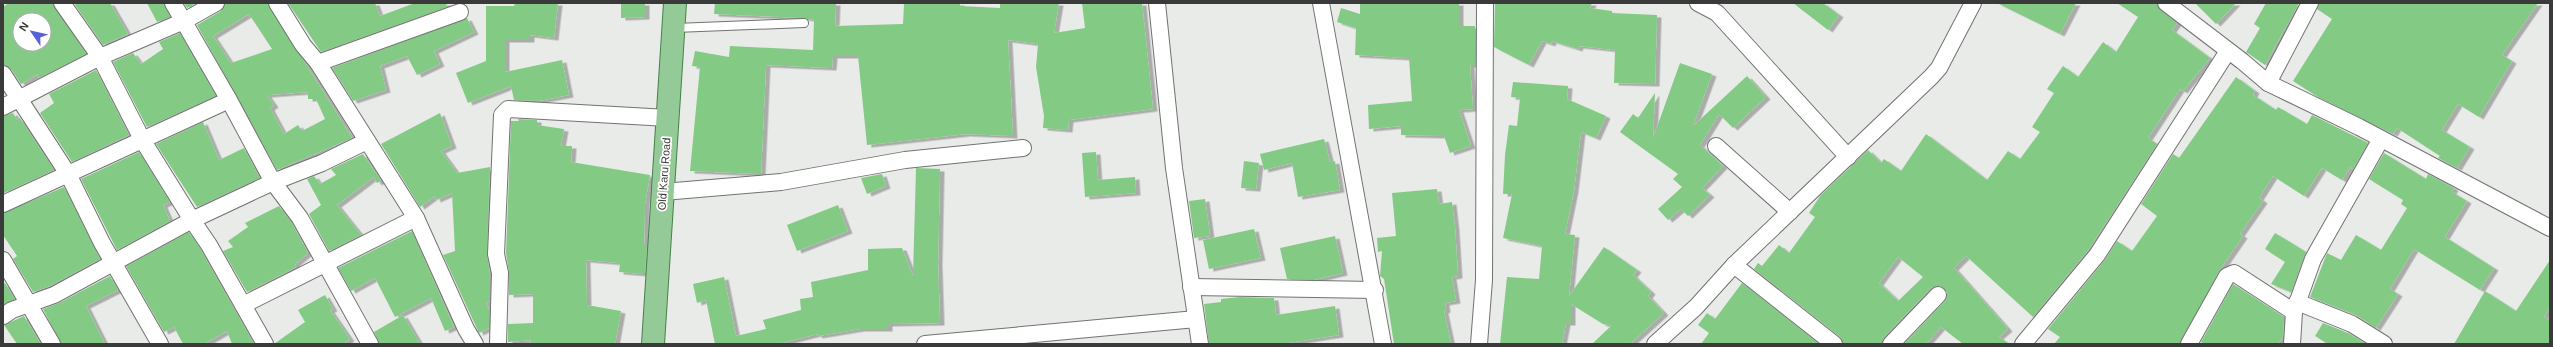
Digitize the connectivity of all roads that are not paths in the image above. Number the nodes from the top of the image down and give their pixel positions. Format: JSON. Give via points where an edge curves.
{"nodes":[{"id":1,"x":62,"y":3,"type":"edge"},
{"id":2,"x":173,"y":3,"type":"edge"},
{"id":3,"x":216,"y":3,"type":"edge"},
{"id":4,"x":277,"y":3,"type":"edge"},
{"id":5,"x":675,"y":3,"type":"edge"},
{"id":6,"x":1157,"y":3,"type":"edge"},
{"id":7,"x":1321,"y":3,"type":"edge"},
{"id":8,"x":1485,"y":3,"type":"edge"},
{"id":9,"x":1698,"y":3,"type":"edge"},
{"id":10,"x":1973,"y":3,"type":"edge"},
{"id":11,"x":2166,"y":3,"type":"edge"},
{"id":12,"x":2310,"y":3,"type":"edge"},
{"id":13,"x":460,"y":12,"type":"dead end"},
{"id":14,"x":184,"y":21,"type":"junction"},
{"id":15,"x":804,"y":23,"type":"dead end"},
{"id":16,"x":674,"y":28,"type":"junction"},
{"id":17,"x":2228,"y":51,"type":"junction"},
{"id":18,"x":100,"y":57,"type":"junction"},
{"id":19,"x":318,"y":63,"type":"junction"},
{"id":20,"x":3,"y":74,"type":"edge"},
{"id":21,"x":2268,"y":83,"type":"junction"},
{"id":22,"x":19,"y":99,"type":"junction"},
{"id":23,"x":230,"y":100,"type":"junction"},
{"id":24,"x":3,"y":107,"type":"edge"},
{"id":25,"x":668,"y":118,"type":"junction"},
{"id":26,"x":2381,"y":139,"type":"junction"},
{"id":27,"x":143,"y":140,"type":"junction"},
{"id":28,"x":367,"y":141,"type":"junction"},
{"id":29,"x":1716,"y":146,"type":"dead end"},
{"id":30,"x":1023,"y":148,"type":"dead end"},
{"id":31,"x":1848,"y":157,"type":"junction"},
{"id":32,"x":68,"y":174,"type":"junction"},
{"id":33,"x":273,"y":182,"type":"junction"},
{"id":34,"x":663,"y":192,"type":"junction"},
{"id":35,"x":3,"y":204,"type":"edge"},
{"id":36,"x":1790,"y":212,"type":"junction"},
{"id":37,"x":416,"y":218,"type":"junction"},
{"id":38,"x":192,"y":220,"type":"junction"},
{"id":39,"x":2550,"y":228,"type":"edge"},
{"id":40,"x":3,"y":260,"type":"edge"},
{"id":41,"x":114,"y":264,"type":"junction"},
{"id":42,"x":324,"y":265,"type":"junction"},
{"id":43,"x":1734,"y":265,"type":"junction"},
{"id":44,"x":1191,"y":287,"type":"junction"},
{"id":45,"x":1375,"y":290,"type":"junction"},
{"id":46,"x":1938,"y":295,"type":"dead end"},
{"id":47,"x":27,"y":304,"type":"junction"},
{"id":48,"x":243,"y":304,"type":"junction"},
{"id":49,"x":2296,"y":307,"type":"junction"},
{"id":50,"x":3,"y":316,"type":"edge"},
{"id":51,"x":1196,"y":319,"type":"junction"},
{"id":52,"x":52,"y":344,"type":"edge"},
{"id":53,"x":160,"y":344,"type":"edge"},
{"id":54,"x":265,"y":344,"type":"edge"},
{"id":55,"x":370,"y":344,"type":"edge"},
{"id":56,"x":475,"y":344,"type":"edge"},
{"id":57,"x":498,"y":344,"type":"edge"},
{"id":58,"x":653,"y":344,"type":"edge"},
{"id":59,"x":925,"y":344,"type":"edge"},
{"id":60,"x":1200,"y":344,"type":"edge"},
{"id":61,"x":1383,"y":344,"type":"edge"},
{"id":62,"x":1479,"y":344,"type":"edge"},
{"id":63,"x":1655,"y":344,"type":"edge"},
{"id":64,"x":1834,"y":344,"type":"edge"},
{"id":65,"x":1891,"y":344,"type":"edge"},
{"id":66,"x":2023,"y":344,"type":"edge"},
{"id":67,"x":2189,"y":344,"type":"edge"},
{"id":68,"x":2292,"y":344,"type":"edge"},
{"id":69,"x":2384,"y":344,"type":"edge"}],
"edges":[{"from":1,"to":18,"type":"street"},
{"from":2,"to":14,"type":"street"},
{"from":3,"to":14,"type":"street"},
{"from":4,"to":19,"type":"street","via":[[303,46]]},
{"from":5,"to":16,"type":"main road","name":"Old Karu Road"},
{"from":6,"to":44,"type":"street","via":[[1174,168]]},
{"from":7,"to":45,"type":"street"},
{"from":8,"to":62,"type":"street","via":[[1484,280]]},
{"from":9,"to":31,"type":"street","via":[[1717,13]]},
{"from":10,"to":31,"type":"street","via":[[1939,68]]},
{"from":11,"to":17,"type":"street"},
{"from":12,"to":21,"type":"street"},
{"from":13,"to":19,"type":"street"},
{"from":14,"to":18,"type":"street"},
{"from":14,"to":23,"type":"street"},
{"from":15,"to":16,"type":"lane"},
{"from":16,"to":25,"type":"main road","name":"Old Karu Road"},
{"from":17,"to":21,"type":"street"},
{"from":17,"to":66,"type":"street","via":[[2097,255]]},
{"from":18,"to":22,"type":"street"},
{"from":18,"to":27,"type":"street"},
{"from":19,"to":28,"type":"street"},
{"from":20,"to":22,"type":"street"},
{"from":21,"to":26,"type":"street"},
{"from":22,"to":24,"type":"street"},
{"from":22,"to":32,"type":"street"},
{"from":23,"to":27,"type":"street"},
{"from":23,"to":33,"type":"street"},
{"from":25,"to":34,"type":"main road","name":"Old Karu Road"},
{"from":25,"to":57,"type":"street","via":[[508,108],[502,115],[496,254],[500,273]]},
{"from":26,"to":39,"type":"street"},
{"from":26,"to":49,"type":"street","via":[[2313,259]]},
{"from":27,"to":32,"type":"street"},
{"from":27,"to":38,"type":"street"},
{"from":28,"to":33,"type":"street","via":[[322,163]]},
{"from":28,"to":37,"type":"street"},
{"from":29,"to":36,"type":"street"},
{"from":30,"to":34,"type":"street","via":[[905,160],[781,182]]},
{"from":31,"to":36,"type":"street"},
{"from":32,"to":35,"type":"street"},
{"from":32,"to":41,"type":"street"},
{"from":33,"to":38,"type":"street"},
{"from":33,"to":42,"type":"street","via":[[300,218]]},
{"from":34,"to":58,"type":"main road","name":"Old Karu Road"},
{"from":36,"to":43,"type":"street"},
{"from":37,"to":42,"type":"street"},
{"from":37,"to":56,"type":"street"},
{"from":38,"to":41,"type":"street"},
{"from":38,"to":48,"type":"street"},
{"from":40,"to":47,"type":"street"},
{"from":41,"to":47,"type":"street","via":[[54,295]]},
{"from":41,"to":53,"type":"street"},
{"from":42,"to":48,"type":"street"},
{"from":42,"to":55,"type":"street"},
{"from":43,"to":63,"type":"street","via":[[1696,307]]},
{"from":43,"to":64,"type":"street"},
{"from":44,"to":45,"type":"street"},
{"from":44,"to":51,"type":"street"},
{"from":45,"to":61,"type":"street"},
{"from":46,"to":65,"type":"street"},
{"from":47,"to":50,"type":"street"},
{"from":47,"to":52,"type":"street"},
{"from":48,"to":54,"type":"street"},
{"from":49,"to":67,"type":"street","via":[[2234,273],[2228,276]]},
{"from":49,"to":68,"type":"street"},
{"from":49,"to":69,"type":"street","via":[[2352,324]]},
{"from":51,"to":59,"type":"street"},
{"from":51,"to":60,"type":"street"}]}
